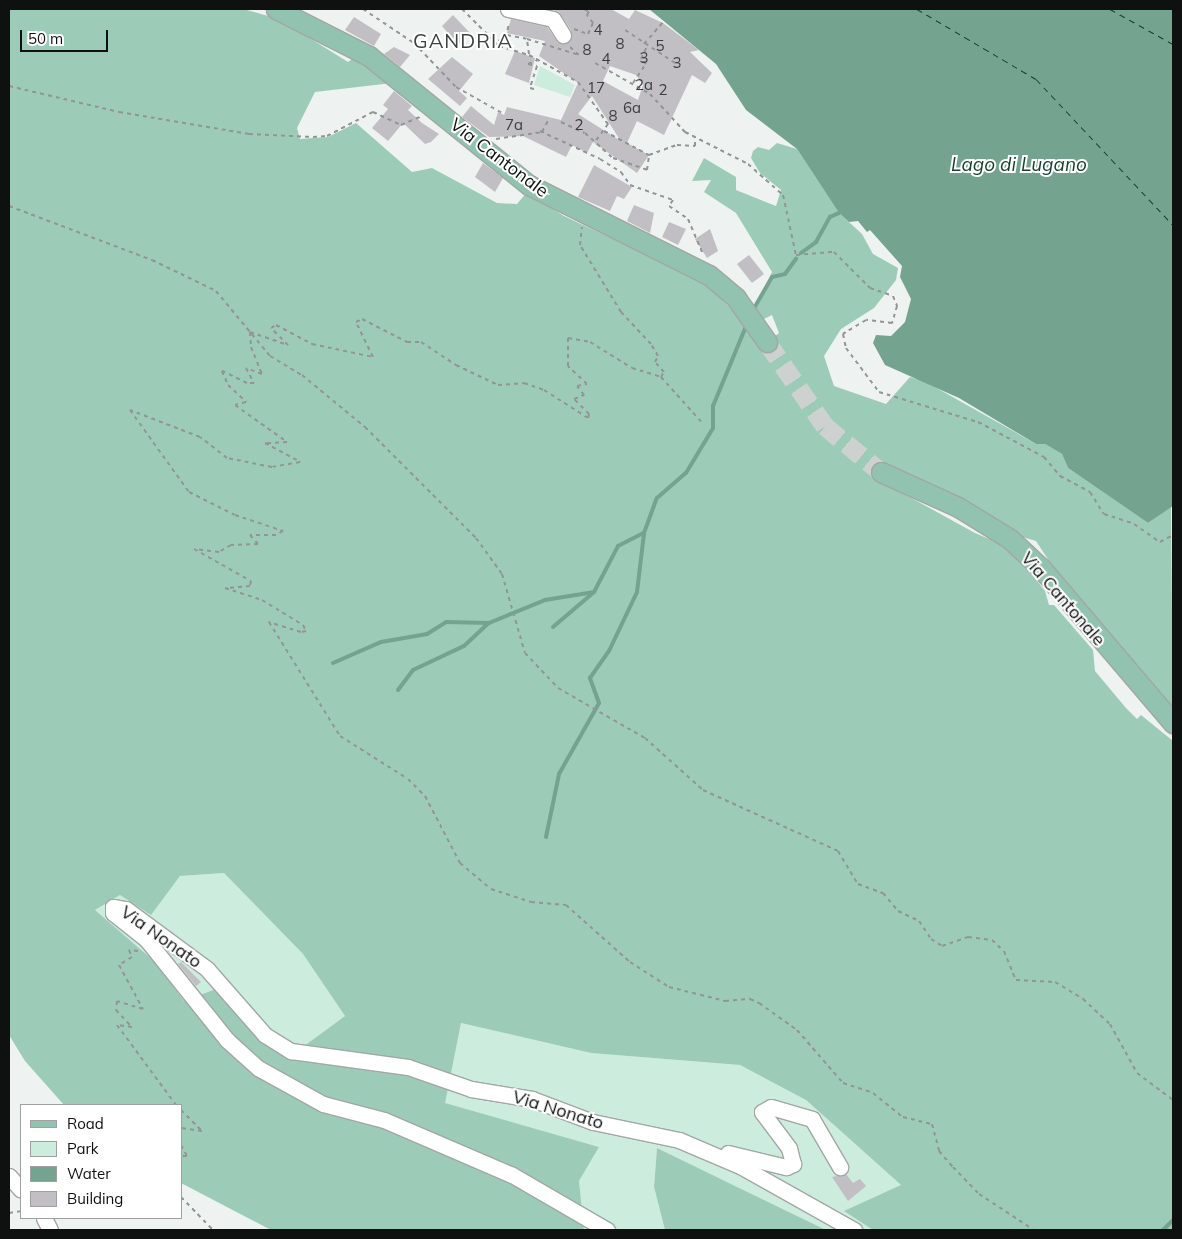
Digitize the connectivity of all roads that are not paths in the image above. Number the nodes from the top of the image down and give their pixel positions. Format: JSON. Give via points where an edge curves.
{"nodes":[{"id":1,"x":276,"y":9,"type":"edge"},
{"id":2,"x":509,"y":9,"type":"edge"},
{"id":3,"x":301,"y":14,"type":"edge"},
{"id":4,"x":562,"y":35,"type":"road end"},
{"id":5,"x":766,"y":342,"type":"tunnel mouth"},
{"id":6,"x":881,"y":472,"type":"tunnel mouth"},
{"id":7,"x":1173,"y":723,"type":"edge"},
{"id":8,"x":709,"y":1150,"type":"junction"},
{"id":9,"x":840,"y":1167,"type":"dead end"},
{"id":10,"x":9,"y":1176,"type":"edge"},
{"id":11,"x":20,"y":1189,"type":"edge"},
{"id":12,"x":607,"y":1230,"type":"edge"},
{"id":13,"x":854,"y":1230,"type":"edge"}],
"edges":[{"from":1,"to":3,"type":"main road","name":"Via Cantonale"},
{"from":2,"to":4,"type":"street","via":[[552,19]]},
{"from":3,"to":5,"type":"main road","name":"Via Cantonale","via":[[388,70],[529,185],[709,275],[749,316]]},
{"from":6,"to":7,"type":"main road","name":"Via Cantonale","via":[[966,511],[1010,539],[1041,568]]},
{"from":8,"to":9,"type":"street","name":"Via Nonato","via":[[790,1166],[794,1155],[762,1112],[771,1107],[812,1119]]},
{"from":8,"to":12,"type":"street","name":"Via Nonato","via":[[664,1135],[583,1119],[532,1099],[471,1089],[408,1067],[291,1051],[265,1035],[200,964],[126,909],[112,907],[115,915],[138,932],[222,1033],[258,1068],[330,1107],[384,1120],[512,1175]]},
{"from":8,"to":13,"type":"street","name":"Via Nonato"},
{"from":10,"to":11,"type":"street"}]}
